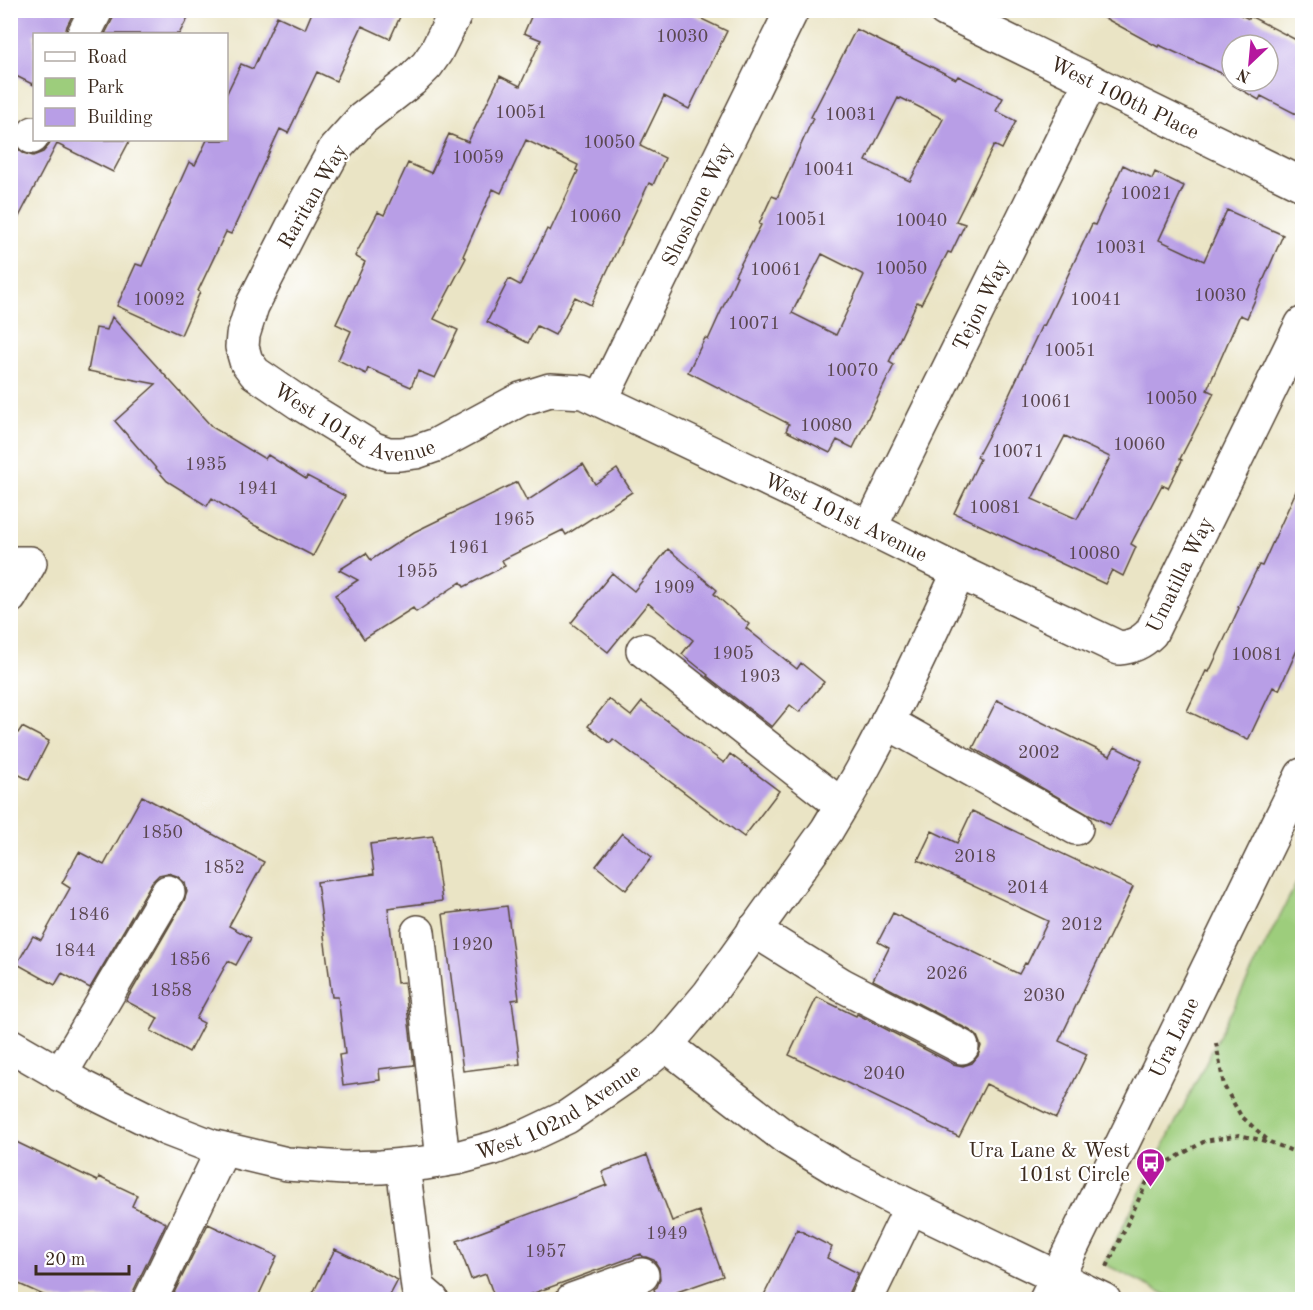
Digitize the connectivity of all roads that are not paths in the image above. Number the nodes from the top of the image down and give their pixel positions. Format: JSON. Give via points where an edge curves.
{"nodes":[{"id":1,"x":96,"y":10,"type":"edge"},
{"id":2,"x":457,"y":10,"type":"edge"},
{"id":3,"x":792,"y":10,"type":"edge"},
{"id":4,"x":945,"y":10,"type":"edge"},
{"id":5,"x":84,"y":33,"type":"edge"},
{"id":6,"x":1091,"y":81,"type":"junction"},
{"id":7,"x":1302,"y":184,"type":"edge"},
{"id":8,"x":1302,"y":324,"type":"edge"},
{"id":9,"x":242,"y":346,"type":"joint"},
{"id":10,"x":601,"y":400,"type":"junction"},
{"id":11,"x":870,"y":528,"type":"junction"},
{"id":12,"x":10,"y":563,"type":"edge"},
{"id":13,"x":959,"y":572,"type":"junction"},
{"id":14,"x":10,"y":597,"type":"edge"},
{"id":15,"x":643,"y":650,"type":"dead end"},
{"id":16,"x":887,"y":722,"type":"junction"},
{"id":17,"x":1302,"y":775,"type":"edge"},
{"id":18,"x":842,"y":805,"type":"junction"},
{"id":19,"x":1076,"y":828,"type":"dead end"},
{"id":20,"x":168,"y":892,"type":"dead end"},
{"id":21,"x":754,"y":930,"type":"junction"},
{"id":22,"x":418,"y":932,"type":"dead end"},
{"id":23,"x":666,"y":1045,"type":"junction"},
{"id":24,"x":962,"y":1047,"type":"dead end"},
{"id":25,"x":14,"y":1058,"type":"edge"},
{"id":26,"x":60,"y":1075,"type":"junction"},
{"id":27,"x":223,"y":1149,"type":"junction"},
{"id":28,"x":443,"y":1160,"type":"junction"},
{"id":29,"x":403,"y":1165,"type":"junction"},
{"id":30,"x":911,"y":1207,"type":"junction"},
{"id":31,"x":642,"y":1275,"type":"dead end"},
{"id":32,"x":1051,"y":1288,"type":"edge"},
{"id":33,"x":421,"y":1296,"type":"edge"},
{"id":34,"x":1099,"y":1297,"type":"edge"},
{"id":35,"x":150,"y":1299,"type":"edge"},
{"id":36,"x":572,"y":1299,"type":"edge"},
{"id":37,"x":866,"y":1299,"type":"edge"}],
"edges":[{"from":1,"to":5,"type":"street"},
{"from":2,"to":9,"type":"street","name":"Raritan Way","via":[[427,65],[362,119],[335,149],[252,306]]},
{"from":3,"to":10,"type":"street","name":"Shoshone Way"},
{"from":4,"to":6,"type":"street","name":"West 100th Place"},
{"from":6,"to":7,"type":"street","name":"West 100th Place"},
{"from":6,"to":11,"type":"street","name":"Tejon Way"},
{"from":8,"to":13,"type":"street","name":"Umatilla Way","via":[[1151,633],[1144,640],[1119,648]]},
{"from":9,"to":10,"type":"street","name":"West 101st Avenue","via":[[255,373],[374,449],[388,454],[416,452],[436,445],[521,399],[550,390],[583,393]]},
{"from":10,"to":11,"type":"street","name":"West 101st Avenue"},
{"from":11,"to":13,"type":"street","name":"West 101st Avenue"},
{"from":12,"to":14,"type":"street","via":[[30,563]]},
{"from":13,"to":16,"type":"street"},
{"from":15,"to":18,"type":"street"},
{"from":16,"to":18,"type":"street"},
{"from":16,"to":19,"type":"street"},
{"from":17,"to":32,"type":"street","name":"Ura Lane"},
{"from":18,"to":21,"type":"street"},
{"from":20,"to":26,"type":"street"},
{"from":21,"to":23,"type":"street"},
{"from":21,"to":24,"type":"street","via":[[842,985]]},
{"from":22,"to":28,"type":"street"},
{"from":23,"to":28,"type":"street","name":"West 102nd Avenue","via":[[567,1117],[494,1148]]},
{"from":23,"to":30,"type":"street","via":[[786,1138]]},
{"from":25,"to":26,"type":"street","name":"West 102nd Avenue"},
{"from":26,"to":27,"type":"street","name":"West 102nd Avenue","via":[[167,1129]]},
{"from":27,"to":29,"type":"street","name":"West 102nd Avenue","via":[[287,1164],[344,1168]]},
{"from":27,"to":35,"type":"street"},
{"from":28,"to":29,"type":"street","name":"West 102nd Avenue"},
{"from":29,"to":33,"type":"street"},
{"from":30,"to":32,"type":"street"},
{"from":30,"to":37,"type":"street"},
{"from":31,"to":36,"type":"street"},
{"from":32,"to":34,"type":"street"}]}
